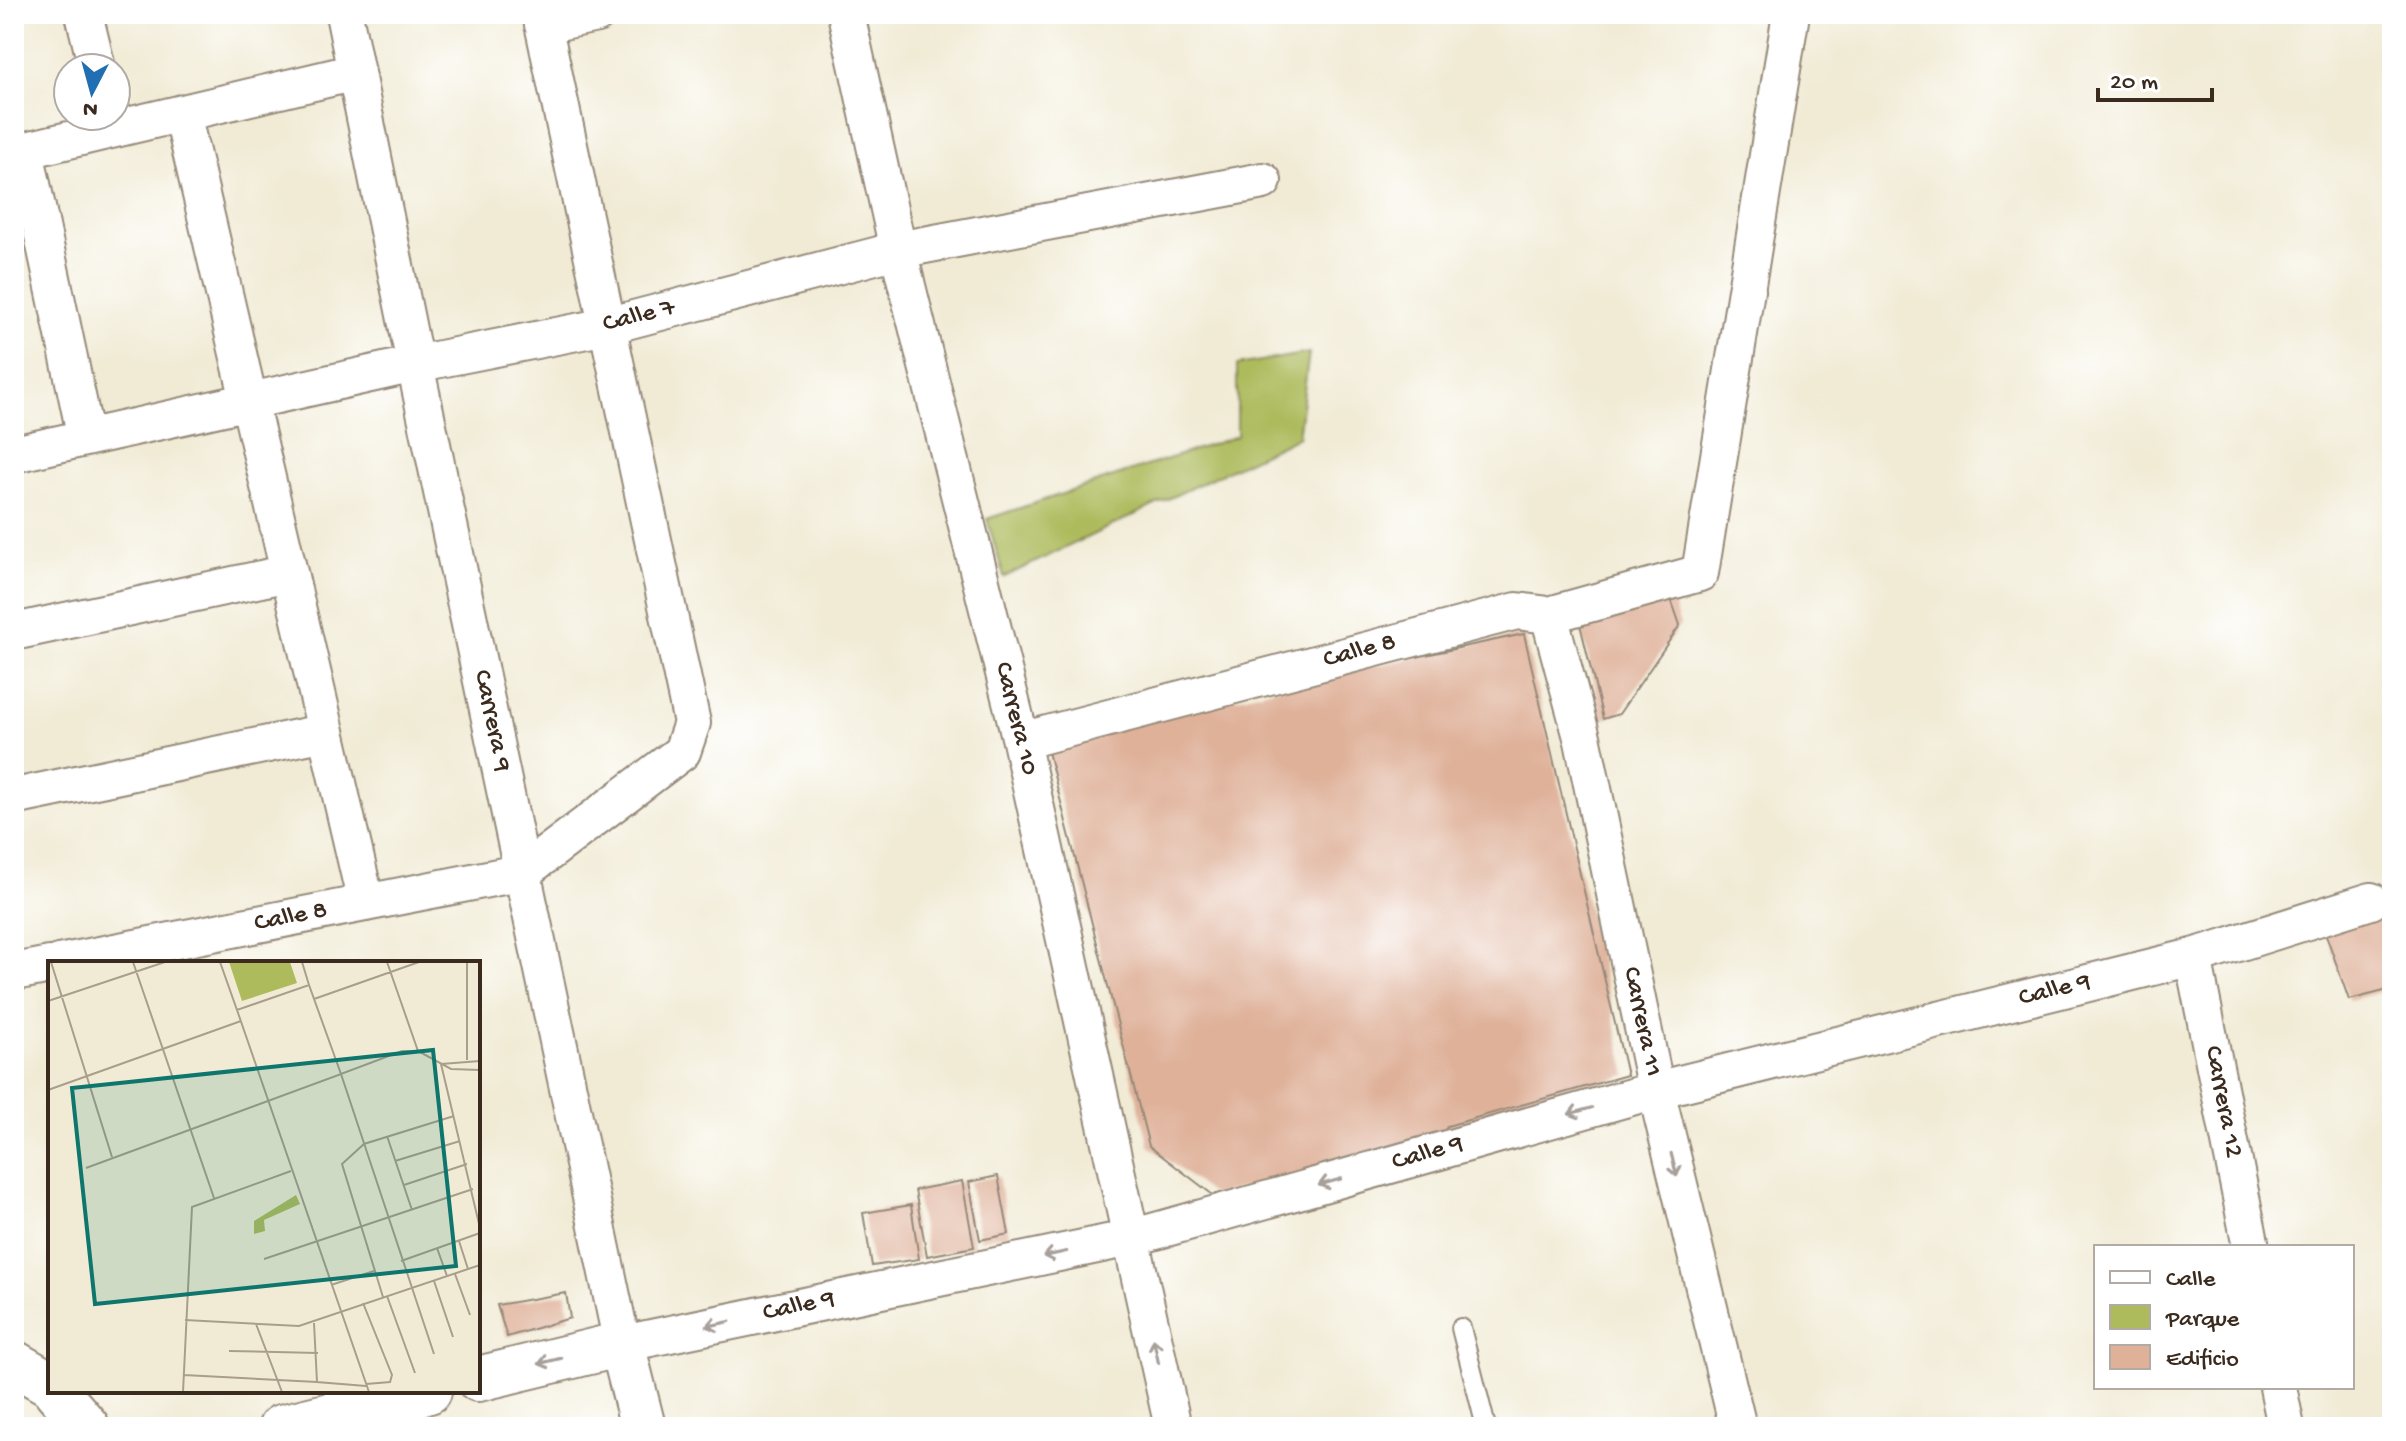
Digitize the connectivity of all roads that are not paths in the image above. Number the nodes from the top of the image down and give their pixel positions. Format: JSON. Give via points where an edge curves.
{"nodes":[{"id":1,"x":84,"y":14,"type":"edge"},
{"id":2,"x":344,"y":14,"type":"edge"},
{"id":3,"x":597,"y":14,"type":"edge"},
{"id":4,"x":846,"y":14,"type":"edge"},
{"id":5,"x":1791,"y":14,"type":"edge"},
{"id":6,"x":542,"y":20,"type":"edge"},
{"id":7,"x":93,"y":52,"type":"edge"},
{"id":8,"x":356,"y":72,"type":"junction"},
{"id":9,"x":182,"y":113,"type":"junction"},
{"id":10,"x":132,"y":120,"type":"edge"},
{"id":11,"x":82,"y":132,"type":"edge"},
{"id":12,"x":19,"y":152,"type":"edge"},
{"id":13,"x":1263,"y":181,"type":"dead end"},
{"id":14,"x":898,"y":250,"type":"junction"},
{"id":15,"x":607,"y":326,"type":"junction"},
{"id":16,"x":415,"y":364,"type":"junction"},
{"id":17,"x":249,"y":401,"type":"junction"},
{"id":18,"x":86,"y":438,"type":"junction"},
{"id":19,"x":14,"y":454,"type":"edge"},
{"id":20,"x":289,"y":573,"type":"junction"},
{"id":21,"x":1549,"y":615,"type":"junction"},
{"id":22,"x":14,"y":632,"type":"edge"},
{"id":23,"x":326,"y":732,"type":"junction"},
{"id":24,"x":1021,"y":741,"type":"junction"},
{"id":25,"x":14,"y":797,"type":"edge"},
{"id":26,"x":523,"y":872,"type":"junction"},
{"id":27,"x":2371,"y":901,"type":"dead end"},
{"id":28,"x":366,"y":903,"type":"junction"},
{"id":29,"x":2193,"y":957,"type":"junction"},
{"id":30,"x":69,"y":961,"type":"edge"},
{"id":31,"x":48,"y":965,"type":"edge"},
{"id":32,"x":14,"y":972,"type":"edge"},
{"id":33,"x":1656,"y":1090,"type":"junction"},
{"id":34,"x":1131,"y":1238,"type":"junction"},
{"id":35,"x":2251,"y":1245,"type":"edge"},
{"id":36,"x":1461,"y":1328,"type":"dead end"},
{"id":37,"x":622,"y":1344,"type":"junction"},
{"id":38,"x":14,"y":1363,"type":"edge"},
{"id":39,"x":480,"y":1379,"type":"edge"},
{"id":40,"x":48,"y":1383,"type":"edge"},
{"id":41,"x":2278,"y":1389,"type":"edge"},
{"id":42,"x":58,"y":1393,"type":"edge"},
{"id":43,"x":421,"y":1393,"type":"edge"},
{"id":44,"x":87,"y":1427,"type":"edge"},
{"id":45,"x":281,"y":1427,"type":"edge"},
{"id":46,"x":643,"y":1427,"type":"edge"},
{"id":47,"x":1173,"y":1427,"type":"edge"},
{"id":48,"x":1486,"y":1427,"type":"edge"},
{"id":49,"x":1738,"y":1427,"type":"edge"},
{"id":50,"x":2286,"y":1427,"type":"edge"}],
"edges":[{"from":1,"to":7,"type":"street"},
{"from":2,"to":8,"type":"street","name":"Carrera 9"},
{"from":3,"to":6,"type":"street"},
{"from":4,"to":14,"type":"street","name":"Carrera 10"},
{"from":5,"to":21,"type":"street","name":"Calle 8","via":[[1700,573]]},
{"from":6,"to":15,"type":"street"},
{"from":8,"to":9,"type":"street"},
{"from":8,"to":16,"type":"street","name":"Carrera 9"},
{"from":9,"to":10,"type":"street"},
{"from":9,"to":17,"type":"street"},
{"from":11,"to":12,"type":"street"},
{"from":12,"to":18,"type":"street"},
{"from":13,"to":14,"type":"street","name":"Calle 7"},
{"from":14,"to":15,"type":"street","name":"Calle 7"},
{"from":14,"to":24,"type":"street","name":"Carrera 10"},
{"from":15,"to":16,"type":"street","name":"Calle 7"},
{"from":15,"to":26,"type":"street","via":[[692,723],[682,752]]},
{"from":16,"to":17,"type":"street","name":"Calle 7"},
{"from":16,"to":26,"type":"street","name":"Carrera 9"},
{"from":17,"to":18,"type":"street","name":"Calle 7"},
{"from":17,"to":20,"type":"street"},
{"from":18,"to":19,"type":"street","name":"Calle 7"},
{"from":20,"to":22,"type":"street"},
{"from":20,"to":23,"type":"street"},
{"from":21,"to":24,"type":"street","name":"Calle 8","via":[[1517,611]]},
{"from":21,"to":33,"type":"street","name":"Carrera 11","via":[[1583,741]]},
{"from":23,"to":25,"type":"street"},
{"from":23,"to":28,"type":"street"},
{"from":24,"to":34,"type":"street","name":"Carrera 10"},
{"from":26,"to":28,"type":"street","name":"Calle 8"},
{"from":26,"to":37,"type":"street","name":"Carrera 9"},
{"from":27,"to":29,"type":"street","name":"Calle 9"},
{"from":28,"to":30,"type":"street","name":"Calle 8"},
{"from":29,"to":33,"type":"street","name":"Calle 9"},
{"from":29,"to":35,"type":"street","name":"Carrera 12"},
{"from":31,"to":32,"type":"street"},
{"from":33,"to":34,"type":"street","name":"Calle 9","one_way":true},
{"from":33,"to":49,"type":"street","name":"Carrera 11","one_way":true},
{"from":34,"to":37,"type":"street","name":"Calle 9","one_way":true},
{"from":47,"to":34,"type":"street","name":"Carrera 10","one_way":true},
{"from":36,"to":48,"type":"lane"},
{"from":37,"to":39,"type":"main road","name":"Calle 9","one_way":true},
{"from":37,"to":46,"type":"main road","name":"Carrera 9"},
{"from":38,"to":40,"type":"main road"},
{"from":41,"to":50,"type":"street"},
{"from":42,"to":44,"type":"main road"},
{"from":43,"to":45,"type":"main road"}]}
